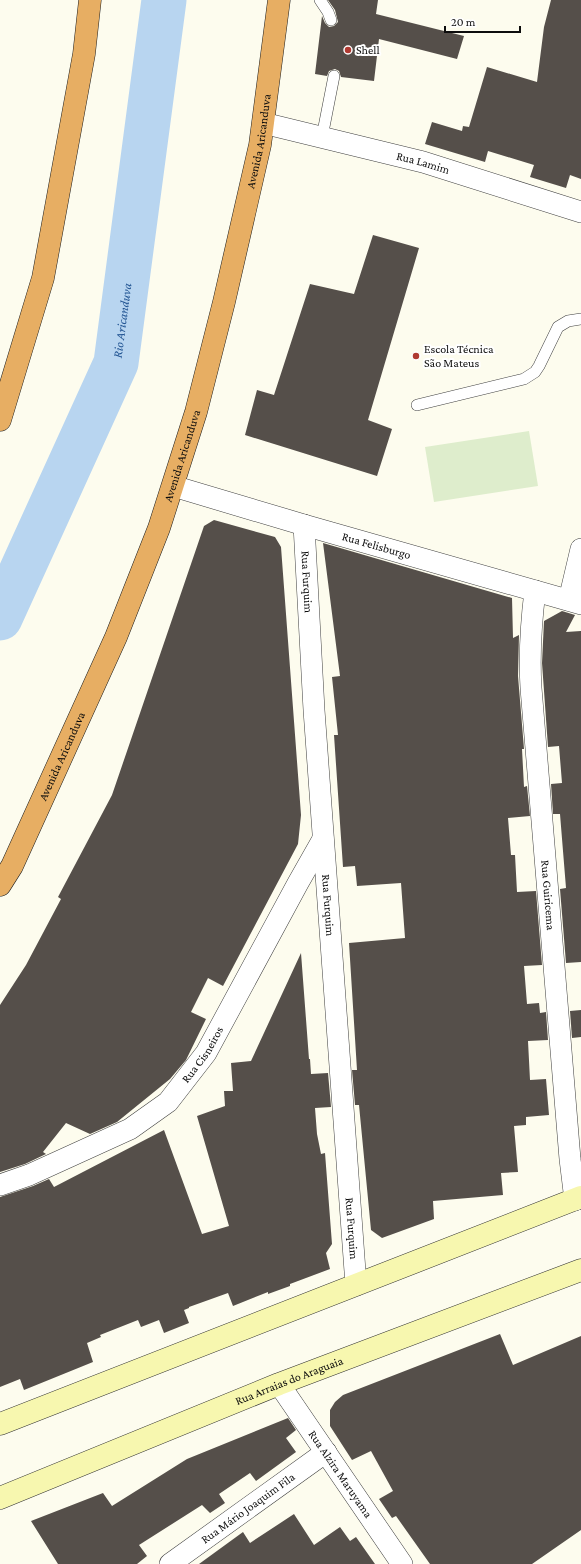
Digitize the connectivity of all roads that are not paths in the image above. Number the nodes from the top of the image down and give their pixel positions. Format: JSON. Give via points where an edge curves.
{"nodes":[{"id":1,"x":90,"y":0,"type":"edge"},
{"id":2,"x":279,"y":0,"type":"edge"},
{"id":3,"x":320,"y":0,"type":"edge"},
{"id":4,"x":331,"y":20,"type":"dead end"},
{"id":5,"x":334,"y":76,"type":"dead end"},
{"id":6,"x":263,"y":123,"type":"junction"},
{"id":7,"x":322,"y":138,"type":"junction"},
{"id":8,"x":581,"y":212,"type":"edge"},
{"id":9,"x":581,"y":319,"type":"edge"},
{"id":10,"x":417,"y":405,"type":"dead end"},
{"id":11,"x":0,"y":420,"type":"edge"},
{"id":12,"x":173,"y":486,"type":"junction"},
{"id":13,"x":304,"y":525,"type":"junction"},
{"id":14,"x":581,"y":549,"type":"edge"},
{"id":15,"x":535,"y":591,"type":"junction"},
{"id":16,"x":575,"y":602,"type":"edge"},
{"id":17,"x":323,"y":839,"type":"junction"},
{"id":18,"x":0,"y":885,"type":"edge"},
{"id":19,"x":0,"y":1185,"type":"edge"},
{"id":20,"x":578,"y":1199,"type":"edge"},
{"id":21,"x":581,"y":1270,"type":"edge"},
{"id":22,"x":356,"y":1284,"type":"junction"},
{"id":23,"x":279,"y":1384,"type":"junction"},
{"id":24,"x":0,"y":1424,"type":"edge"},
{"id":25,"x":326,"y":1452,"type":"junction"},
{"id":26,"x":0,"y":1498,"type":"edge"},
{"id":27,"x":170,"y":1564,"type":"edge"},
{"id":28,"x":402,"y":1564,"type":"edge"}],
"edges":[{"from":1,"to":11,"type":"highway","via":[[84,54],[43,278]]},
{"from":2,"to":6,"type":"highway","name":"Avenida Aricanduva"},
{"from":3,"to":4,"type":"lane"},
{"from":5,"to":7,"type":"lane"},
{"from":6,"to":7,"type":"street","name":"Rua Lamim"},
{"from":6,"to":12,"type":"highway","name":"Avenida Aricanduva","via":[[224,302],[196,412]]},
{"from":7,"to":8,"type":"street","name":"Rua Lamim","via":[[423,162]]},
{"from":9,"to":10,"type":"lane","via":[[568,321],[558,327],[539,366],[524,379]]},
{"from":12,"to":13,"type":"street","name":"Rua Felisburgo"},
{"from":12,"to":18,"type":"highway","name":"Avenida Aricanduva","via":[[116,637],[12,866]]},
{"from":13,"to":15,"type":"street","name":"Rua Felisburgo"},
{"from":13,"to":17,"type":"street","name":"Rua Furquim"},
{"from":14,"to":16,"type":"street"},
{"from":15,"to":16,"type":"street","name":"Rua Felisburgo"},
{"from":15,"to":20,"type":"street","name":"Rua Guiricema","via":[[530,663],[531,688],[570,1159]]},
{"from":17,"to":19,"type":"street","name":"Rua Cisneiros","via":[[206,1053],[168,1102],[130,1129]]},
{"from":17,"to":22,"type":"street","name":"Rua Furquim"},
{"from":20,"to":22,"type":"main road"},
{"from":21,"to":23,"type":"main road","name":"Rua Arraias do Araguaia"},
{"from":22,"to":24,"type":"main road"},
{"from":23,"to":25,"type":"street","name":"Rua Alzira Maruyama"},
{"from":23,"to":26,"type":"main road","name":"Rua Arraias do Araguaia"},
{"from":25,"to":27,"type":"street","name":"Rua Mário Joaquim Fila"},
{"from":25,"to":28,"type":"street","name":"Rua Alzira Maruyama"}]}
